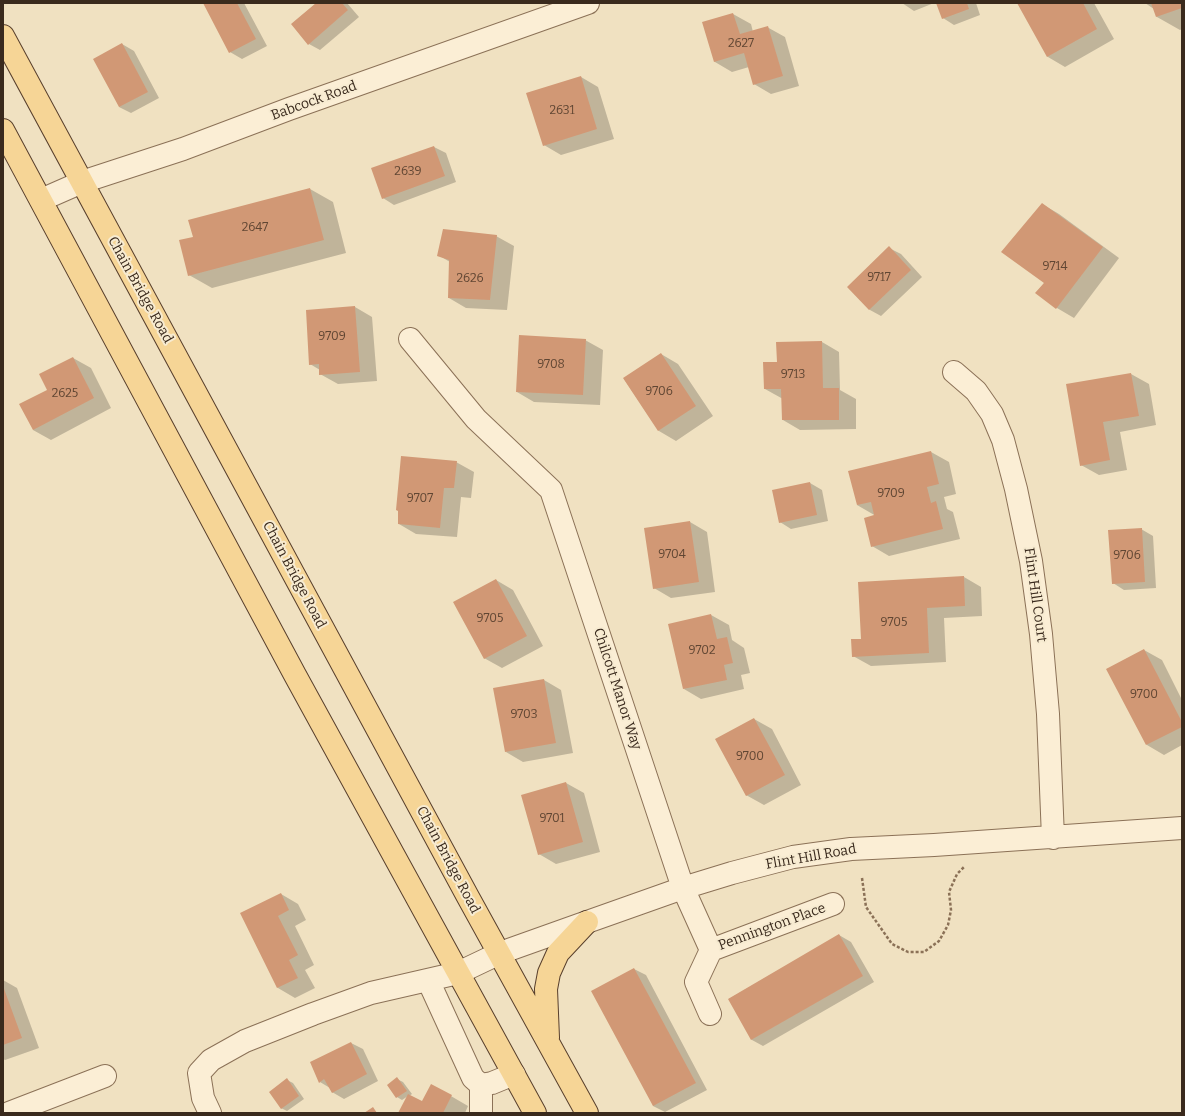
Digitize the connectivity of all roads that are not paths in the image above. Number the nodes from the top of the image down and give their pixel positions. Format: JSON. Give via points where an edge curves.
{"nodes":[{"id":1,"x":588,"y":3,"type":"edge"},
{"id":2,"x":3,"y":36,"type":"edge"},
{"id":3,"x":3,"y":130,"type":"edge"},
{"id":4,"x":82,"y":182,"type":"junction"},
{"id":5,"x":41,"y":200,"type":"junction"},
{"id":6,"x":410,"y":339,"type":"dead end"},
{"id":7,"x":954,"y":372,"type":"dead end"},
{"id":8,"x":1182,"y":828,"type":"edge"},
{"id":9,"x":1054,"y":838,"type":"junction"},
{"id":10,"x":683,"y":888,"type":"junction"},
{"id":11,"x":833,"y":904,"type":"dead end"},
{"id":12,"x":587,"y":922,"type":"junction"},
{"id":13,"x":711,"y":950,"type":"junction"},
{"id":14,"x":500,"y":954,"type":"junction"},
{"id":15,"x":458,"y":973,"type":"junction"},
{"id":16,"x":428,"y":980,"type":"junction"},
{"id":17,"x":710,"y":1014,"type":"dead end"},
{"id":18,"x":548,"y":1043,"type":"junction"},
{"id":19,"x":514,"y":1074,"type":"junction"},
{"id":20,"x":105,"y":1076,"type":"dead end"},
{"id":21,"x":482,"y":1085,"type":"junction"},
{"id":22,"x":9,"y":1113,"type":"edge"},
{"id":23,"x":210,"y":1113,"type":"edge"},
{"id":24,"x":481,"y":1113,"type":"edge"},
{"id":25,"x":535,"y":1113,"type":"edge"},
{"id":26,"x":587,"y":1113,"type":"edge"}],
"edges":[{"from":1,"to":4,"type":"street","name":"Babcock Road","via":[[190,146]]},
{"from":2,"to":4,"type":"main road","name":"Chain Bridge Road"},
{"from":3,"to":5,"type":"main road"},
{"from":4,"to":5,"type":"street","name":"Babcock Road"},
{"from":4,"to":14,"type":"main road","name":"Chain Bridge Road"},
{"from":5,"to":15,"type":"main road","via":[[287,661]]},
{"from":6,"to":10,"type":"street","name":"Chilcott Manor Way","via":[[476,419],[551,490]]},
{"from":7,"to":9,"type":"street","name":"Flint Hill Court","via":[[976,391],[992,414],[1003,440],[1018,497],[1031,561],[1041,634]]},
{"from":8,"to":9,"type":"street","name":"Flint Hill Road"},
{"from":9,"to":10,"type":"street","name":"Flint Hill Road","via":[[851,849],[793,857]]},
{"from":10,"to":12,"type":"street","name":"Flint Hill Road"},
{"from":10,"to":13,"type":"street","name":"Pennington Place"},
{"from":11,"to":13,"type":"street","name":"Pennington Place"},
{"from":12,"to":14,"type":"street","name":"Flint Hill Road"},
{"from":12,"to":18,"type":"main road","via":[[558,953],[549,973],[546,989]]},
{"from":13,"to":17,"type":"street","name":"Pennington Place","via":[[696,982]]},
{"from":14,"to":15,"type":"street","name":"Flint Hill Road"},
{"from":14,"to":18,"type":"main road","name":"Chain Bridge Road"},
{"from":15,"to":16,"type":"street","name":"Flint Hill Road"},
{"from":15,"to":19,"type":"main road"},
{"from":16,"to":21,"type":"street","via":[[473,1078]]},
{"from":16,"to":23,"type":"street","name":"Flint Hill Road","via":[[371,993],[313,1014],[245,1040],[211,1060],[199,1073],[203,1098]]},
{"from":18,"to":26,"type":"main road","name":"Chain Bridge Road"},
{"from":19,"to":21,"type":"street"},
{"from":19,"to":25,"type":"main road"},
{"from":20,"to":22,"type":"street"},
{"from":21,"to":24,"type":"street"}]}
